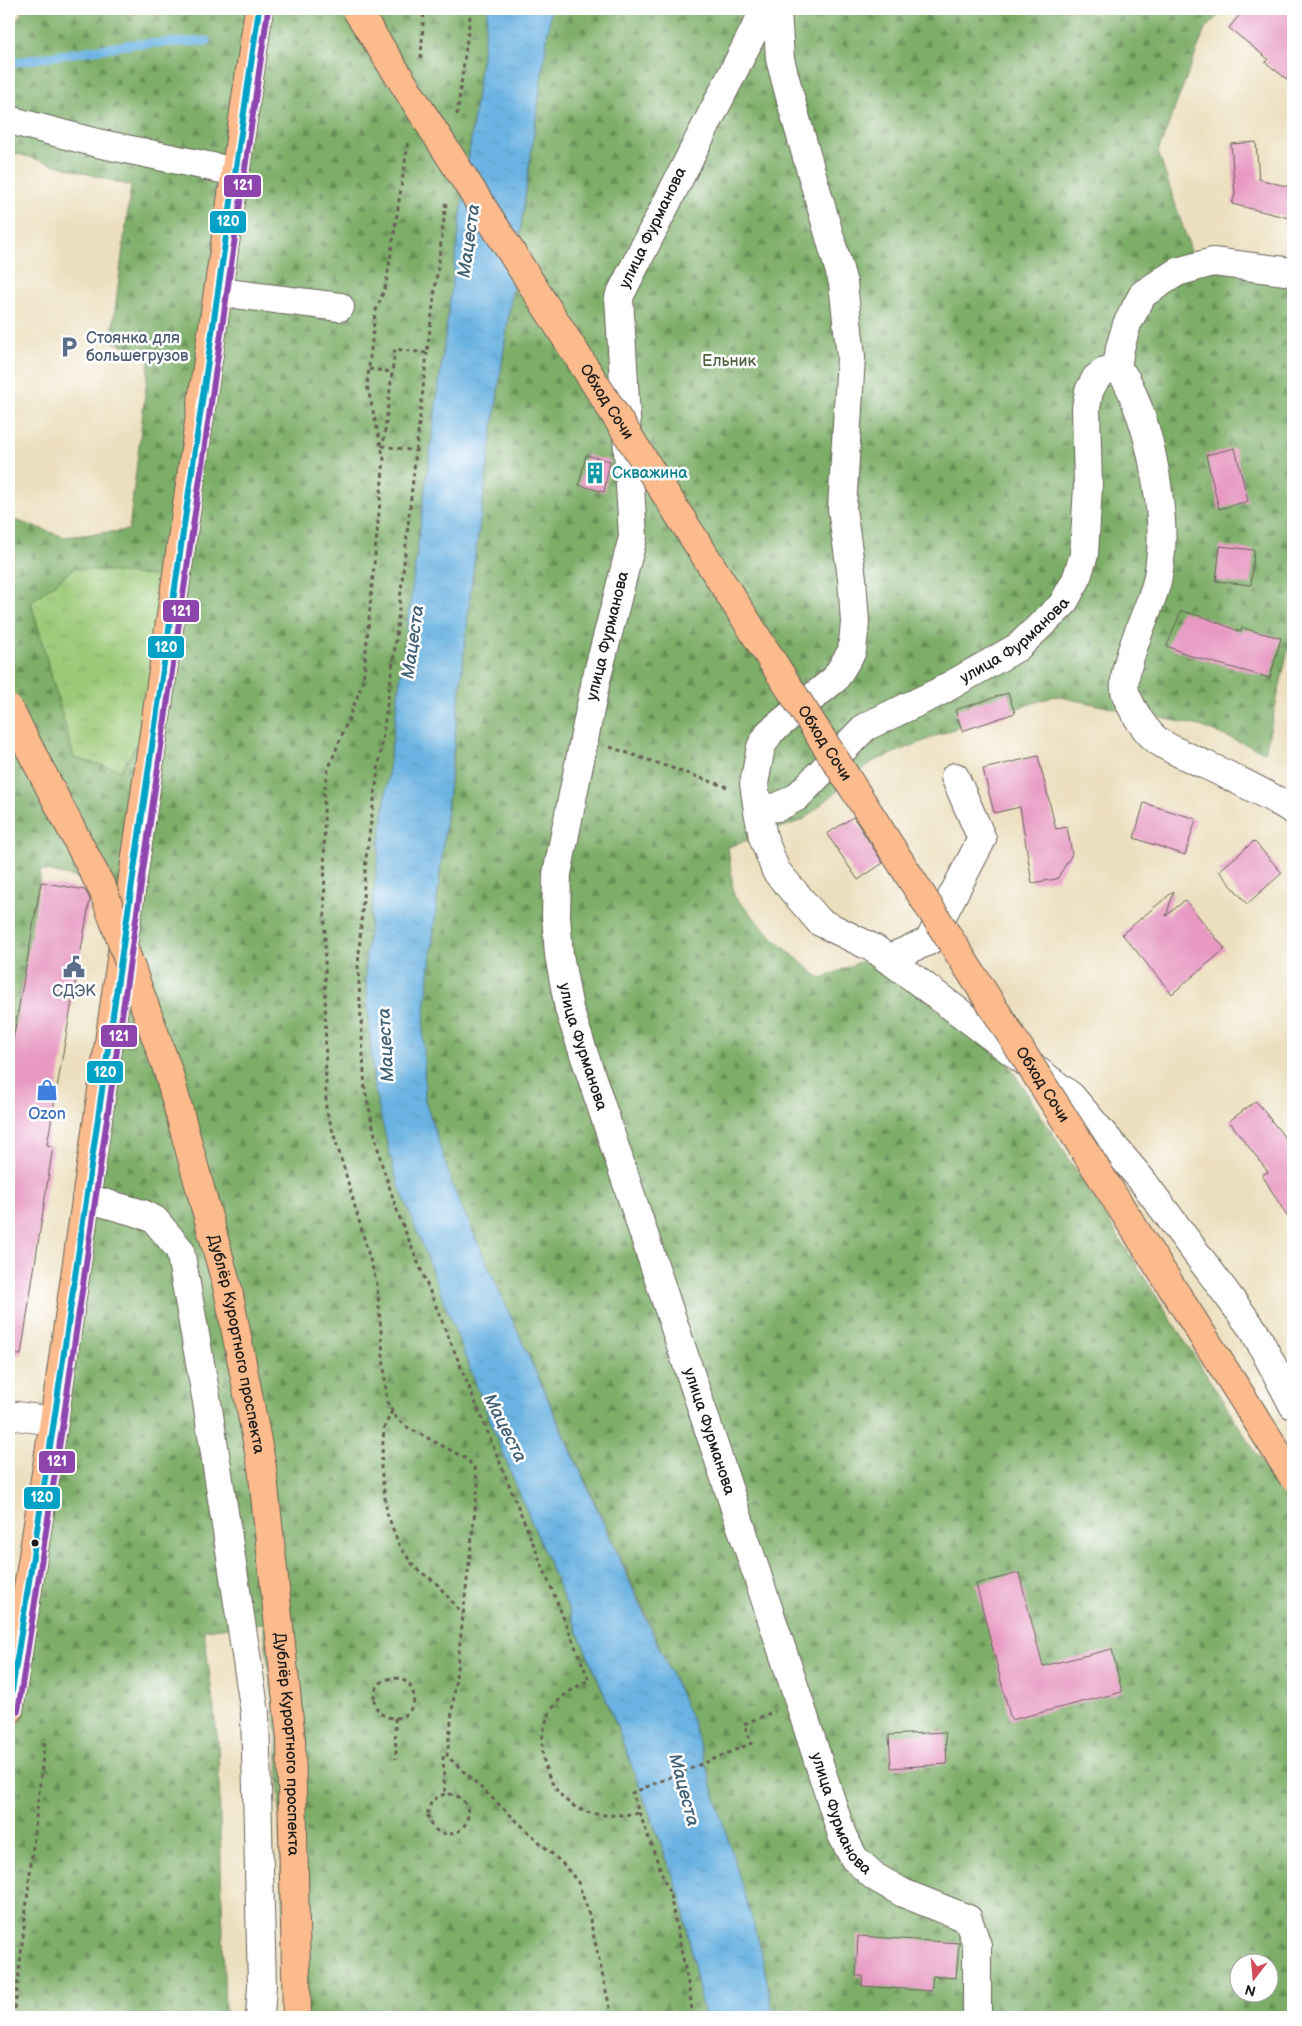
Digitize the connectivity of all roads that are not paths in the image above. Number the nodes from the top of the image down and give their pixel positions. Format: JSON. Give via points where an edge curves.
{"nodes":[{"id":1,"x":259,"y":9,"type":"edge"},
{"id":2,"x":356,"y":9,"type":"edge"},
{"id":3,"x":765,"y":9,"type":"edge"},
{"id":4,"x":777,"y":9,"type":"edge"},
{"id":5,"x":9,"y":120,"type":"edge"},
{"id":6,"x":236,"y":172,"type":"junction"},
{"id":7,"x":1293,"y":272,"type":"edge"},
{"id":8,"x":219,"y":292,"type":"junction"},
{"id":9,"x":340,"y":307,"type":"dead end"},
{"id":10,"x":1117,"y":369,"type":"junction"},
{"id":11,"x":9,"y":710,"type":"edge"},
{"id":12,"x":955,"y":777,"type":"dead end"},
{"id":13,"x":757,"y":804,"type":"junction"},
{"id":14,"x":1293,"y":810,"type":"edge"},
{"id":15,"x":887,"y":958,"type":"junction"},
{"id":16,"x":86,"y":1198,"type":"junction"},
{"id":17,"x":1293,"y":1405,"type":"edge"},
{"id":18,"x":9,"y":1415,"type":"edge"},
{"id":19,"x":54,"y":1421,"type":"junction"},
{"id":20,"x":1293,"y":1477,"type":"edge"},
{"id":21,"x":9,"y":1710,"type":"edge"},
{"id":22,"x":260,"y":2017,"type":"edge"},
{"id":23,"x":297,"y":2017,"type":"edge"},
{"id":24,"x":977,"y":2017,"type":"edge"}],
"edges":[{"from":1,"to":6,"type":"main road"},
{"from":2,"to":20,"type":"main road","name":"Обход Сочи","bridge":true},
{"from":3,"to":24,"type":"street","name":"улица Фурманова","via":[[619,297],[633,537],[596,680],[557,874],[559,955],[569,1009],[842,1835],[854,1858],[875,1877],[903,1893],[968,1920],[977,1945]]},
{"from":4,"to":13,"type":"street","via":[[780,59],[843,283],[851,357],[842,510],[855,623],[852,651],[835,679],[770,732],[761,747],[754,784]]},
{"from":5,"to":6,"type":"street"},
{"from":6,"to":8,"type":"main road"},
{"from":7,"to":10,"type":"street","via":[[1213,262],[1177,272],[1142,294],[1120,348]]},
{"from":8,"to":9,"type":"street"},
{"from":8,"to":16,"type":"main road"},
{"from":10,"to":13,"type":"street","name":"улица Фурманова","via":[[1105,371],[1089,390],[1084,555],[1063,604],[1018,647],[865,727],[797,797],[778,807]]},
{"from":10,"to":14,"type":"street","via":[[1132,392],[1144,424],[1156,480],[1161,532],[1156,584],[1126,670],[1123,685],[1126,695],[1138,717],[1160,743],[1257,789]]},
{"from":11,"to":23,"type":"main road","name":"Дублёр Курортного проспекта","bridge":true,"via":[[103,890],[168,1071],[228,1290],[262,1467],[291,1740]]},
{"from":12,"to":15,"type":"street","via":[[982,839],[929,941]]},
{"from":13,"to":15,"type":"street","via":[[762,837],[776,871],[820,922]]},
{"from":15,"to":17,"type":"street","via":[[1071,1096],[1141,1179],[1255,1332]]},
{"from":16,"to":19,"type":"main road"},
{"from":16,"to":22,"type":"street","via":[[155,1220],[180,1250],[255,1713],[262,1985]]},
{"from":18,"to":19,"type":"street"},
{"from":19,"to":21,"type":"main road"}]}
